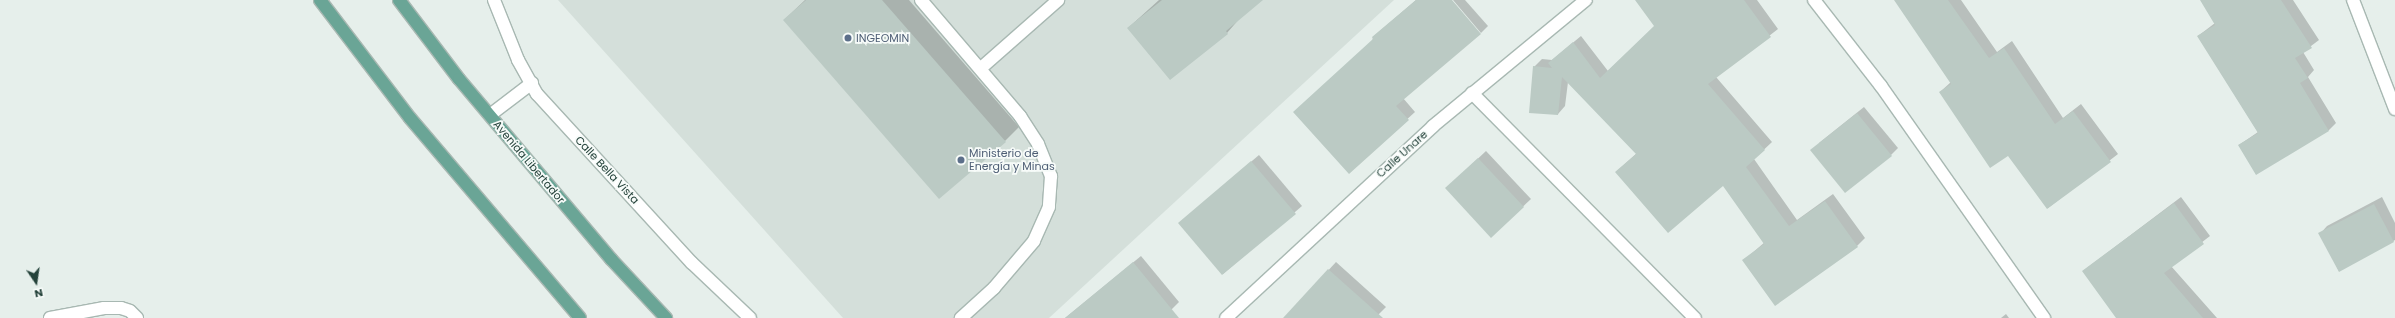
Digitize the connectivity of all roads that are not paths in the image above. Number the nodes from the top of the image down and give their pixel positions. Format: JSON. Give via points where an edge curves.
{"nodes":[{"id":1,"x":320,"y":0,"type":"edge"},
{"id":2,"x":399,"y":0,"type":"edge"},
{"id":3,"x":494,"y":0,"type":"edge"},
{"id":4,"x":921,"y":0,"type":"edge"},
{"id":5,"x":1058,"y":0,"type":"edge"},
{"id":6,"x":1586,"y":0,"type":"edge"},
{"id":7,"x":1814,"y":0,"type":"edge"},
{"id":8,"x":2353,"y":0,"type":"edge"},
{"id":9,"x":981,"y":68,"type":"junction"},
{"id":10,"x":532,"y":83,"type":"junction"},
{"id":11,"x":1472,"y":93,"type":"junction"},
{"id":12,"x":2395,"y":109,"type":"edge"},
{"id":13,"x":490,"y":115,"type":"junction"},
{"id":14,"x":134,"y":315,"type":"edge"},
{"id":15,"x":50,"y":318,"type":"edge"},
{"id":16,"x":580,"y":318,"type":"edge"},
{"id":17,"x":666,"y":318,"type":"edge"},
{"id":18,"x":750,"y":318,"type":"edge"},
{"id":19,"x":961,"y":318,"type":"edge"},
{"id":20,"x":1226,"y":318,"type":"edge"},
{"id":21,"x":1695,"y":318,"type":"edge"},
{"id":22,"x":2044,"y":318,"type":"edge"}],
"edges":[{"from":1,"to":16,"type":"main road","via":[[410,118]]},
{"from":2,"to":13,"type":"main road","name":"Avenida Libertador"},
{"from":3,"to":10,"type":"street","name":"Calle Bella Vista","via":[[518,60]]},
{"from":4,"to":9,"type":"street"},
{"from":5,"to":9,"type":"street"},
{"from":6,"to":11,"type":"street","name":"Calle Unare"},
{"from":7,"to":22,"type":"street","via":[[1881,86]]},
{"from":8,"to":12,"type":"street"},
{"from":9,"to":19,"type":"street","via":[[1020,116],[1038,144],[1051,176],[1052,191],[1047,212],[1034,241],[994,288]]},
{"from":10,"to":13,"type":"street"},
{"from":10,"to":18,"type":"street","name":"Calle Bella Vista","via":[[537,94],[687,257]]},
{"from":11,"to":20,"type":"street","name":"Calle Unare","via":[[1381,172]]},
{"from":11,"to":21,"type":"street"},
{"from":13,"to":17,"type":"main road","name":"Avenida Libertador","via":[[611,259]]},
{"from":14,"to":15,"type":"street","via":[[120,308],[104,308]]}]}
